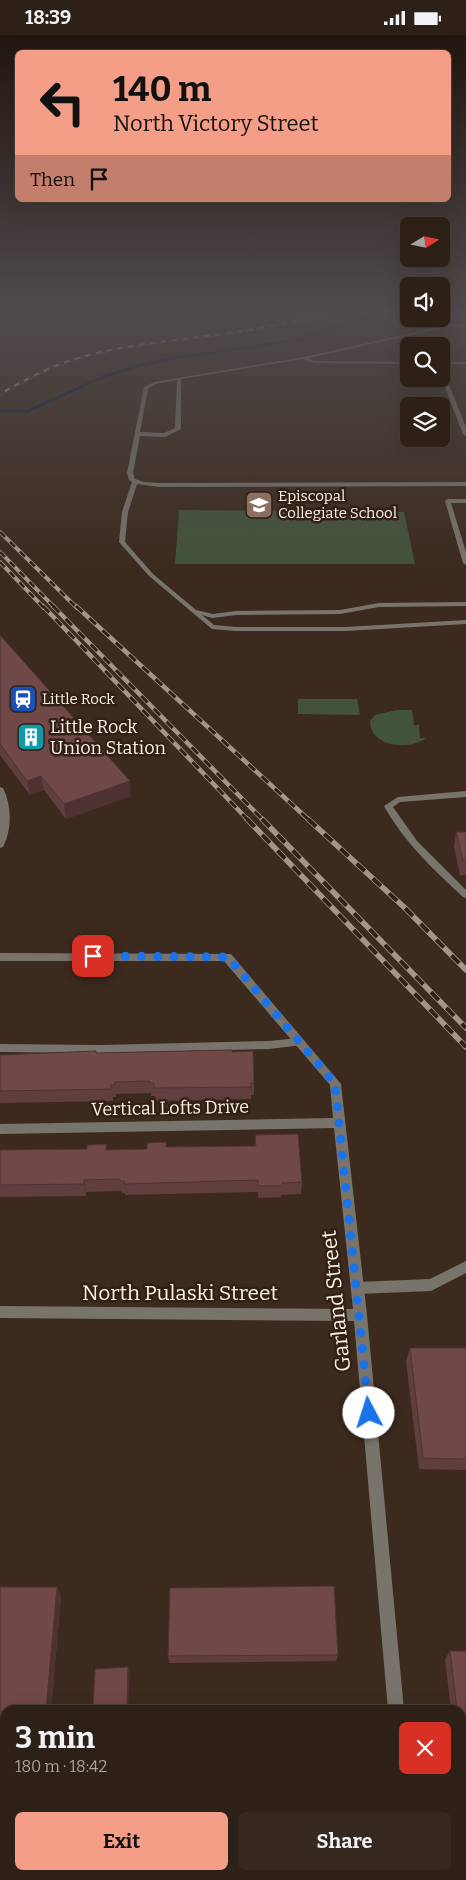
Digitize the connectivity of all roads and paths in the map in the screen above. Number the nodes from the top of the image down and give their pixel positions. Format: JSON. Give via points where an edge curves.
{"nodes":[{"id":1,"x":145,"y":396,"type":"edge"},
{"id":2,"x":179,"y":396,"type":"edge"},
{"id":3,"x":455,"y":396,"type":"edge"},
{"id":4,"x":459,"y":411,"type":"junction"},
{"id":5,"x":466,"y":411,"type":"edge"},
{"id":6,"x":463,"y":419,"type":"edge"},
{"id":7,"x":139,"y":434,"type":"junction"},
{"id":8,"x":466,"y":434,"type":"edge"},
{"id":9,"x":135,"y":481,"type":"junction"},
{"id":10,"x":466,"y":484,"type":"edge"},
{"id":11,"x":466,"y":501,"type":"edge"},
{"id":12,"x":466,"y":563,"type":"edge"},
{"id":13,"x":466,"y":604,"type":"edge"},
{"id":14,"x":192,"y":609,"type":"junction"},
{"id":15,"x":466,"y":622,"type":"edge"},
{"id":16,"x":0,"y":790,"type":"edge"},
{"id":17,"x":466,"y":794,"type":"edge"},
{"id":18,"x":0,"y":845,"type":"edge"},
{"id":19,"x":466,"y":895,"type":"edge"},
{"id":20,"x":0,"y":957,"type":"edge"},
{"id":21,"x":299,"y":1042,"type":"junction"},
{"id":22,"x":0,"y":1049,"type":"edge"},
{"id":23,"x":340,"y":1123,"type":"junction"},
{"id":24,"x":0,"y":1129,"type":"edge"},
{"id":25,"x":466,"y":1267,"type":"edge"},
{"id":26,"x":357,"y":1288,"type":"junction"},
{"id":27,"x":0,"y":1312,"type":"edge"},
{"id":28,"x":360,"y":1315,"type":"junction"},
{"id":29,"x":396,"y":1705,"type":"edge"}],
"edges":[{"from":1,"to":7,"type":"street"},
{"from":2,"to":7,"type":"street","via":[[178,429],[165,435]]},
{"from":3,"to":4,"type":"street"},
{"from":4,"to":5,"type":"street"},
{"from":4,"to":6,"type":"street"},
{"from":6,"to":8,"type":"street"},
{"from":7,"to":9,"type":"street","via":[[130,473]]},
{"from":9,"to":10,"type":"street","via":[[159,485]]},
{"from":9,"to":14,"type":"street","via":[[125,512],[122,542],[151,575]]},
{"from":11,"to":12,"type":"street","via":[[448,501]]},
{"from":13,"to":14,"type":"street","via":[[379,605],[340,612],[212,616]]},
{"from":14,"to":15,"type":"street","via":[[212,627],[236,629],[346,629]]},
{"from":16,"to":18,"type":"street","via":[[5,803],[5,833]]},
{"from":17,"to":19,"type":"street","via":[[398,800],[388,806],[417,849]]},
{"from":20,"to":21,"type":"street","name":"Garland Street","via":[[228,957]]},
{"from":21,"to":22,"type":"street","via":[[111,1049]]},
{"from":21,"to":23,"type":"street","name":"Garland Street","via":[[335,1084]]},
{"from":23,"to":24,"type":"street","name":"Vertical Lofts Drive"},
{"from":23,"to":26,"type":"street","name":"Garland Street"},
{"from":25,"to":26,"type":"street","via":[[431,1285]]},
{"from":26,"to":28,"type":"street","name":"Garland Street"},
{"from":27,"to":28,"type":"street","name":"North Pulaski Street"},
{"from":28,"to":29,"type":"street","name":"Garland Street"}]}
